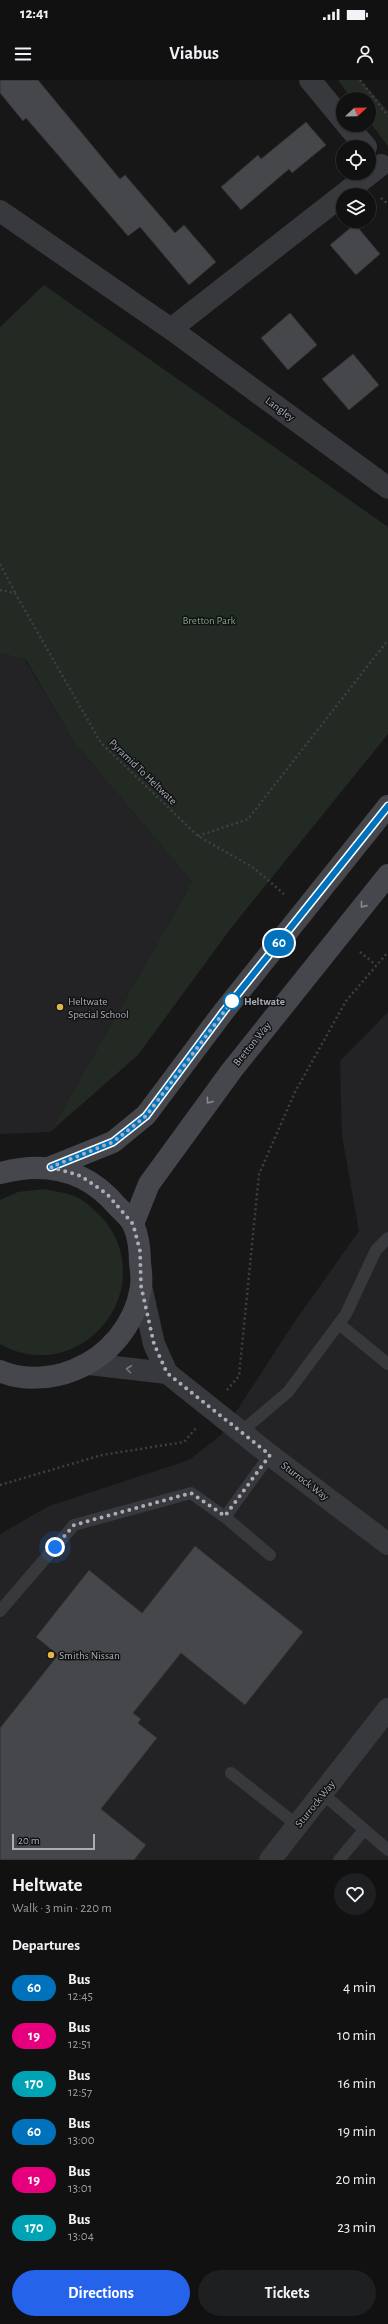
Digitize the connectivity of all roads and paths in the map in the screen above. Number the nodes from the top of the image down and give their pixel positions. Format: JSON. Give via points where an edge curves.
{"nodes":[{"id":1,"x":310,"y":80,"type":"edge"},
{"id":2,"x":360,"y":80,"type":"edge"},
{"id":3,"x":336,"y":112,"type":"edge"},
{"id":4,"x":388,"y":116,"type":"edge"},
{"id":5,"x":353,"y":132,"type":"edge"},
{"id":6,"x":360,"y":140,"type":"edge"},
{"id":7,"x":379,"y":163,"type":"edge"},
{"id":8,"x":0,"y":211,"type":"edge"},
{"id":9,"x":171,"y":329,"type":"junction"},
{"id":10,"x":388,"y":488,"type":"edge"},
{"id":11,"x":0,"y":564,"type":"edge"},
{"id":12,"x":0,"y":590,"type":"edge"},
{"id":13,"x":15,"y":593,"type":"junction"},
{"id":14,"x":388,"y":640,"type":"edge"},
{"id":15,"x":388,"y":806,"type":"edge"},
{"id":16,"x":198,"y":836,"type":"junction"},
{"id":17,"x":388,"y":875,"type":"edge"},
{"id":18,"x":286,"y":896,"type":"dead end"},
{"id":19,"x":388,"y":952,"type":"edge"},
{"id":20,"x":51,"y":1167,"type":"junction"},
{"id":21,"x":0,"y":1173,"type":"edge"},
{"id":22,"x":133,"y":1224,"type":"junction"},
{"id":23,"x":388,"y":1238,"type":"edge"},
{"id":24,"x":141,"y":1286,"type":"junction"},
{"id":25,"x":339,"y":1324,"type":"junction"},
{"id":26,"x":89,"y":1364,"type":"junction"},
{"id":27,"x":388,"y":1364,"type":"edge"},
{"id":28,"x":1,"y":1372,"type":"edge"},
{"id":29,"x":167,"y":1373,"type":"junction"},
{"id":30,"x":239,"y":1376,"type":"dead end"},
{"id":31,"x":241,"y":1432,"type":"junction"},
{"id":32,"x":184,"y":1442,"type":"dead end"},
{"id":33,"x":270,"y":1455,"type":"junction"},
{"id":34,"x":0,"y":1485,"type":"edge"},
{"id":35,"x":225,"y":1516,"type":"junction"},
{"id":36,"x":388,"y":1544,"type":"edge"},
{"id":37,"x":270,"y":1555,"type":"dead end"},
{"id":38,"x":0,"y":1611,"type":"edge"},
{"id":39,"x":388,"y":1710,"type":"edge"},
{"id":40,"x":231,"y":1774,"type":"dead end"},
{"id":41,"x":323,"y":1794,"type":"junction"},
{"id":42,"x":297,"y":1825,"type":"junction"},
{"id":43,"x":364,"y":1830,"type":"junction"},
{"id":44,"x":388,"y":1850,"type":"edge"},
{"id":45,"x":270,"y":1860,"type":"edge"},
{"id":46,"x":339,"y":1860,"type":"edge"}],
"edges":[{"from":1,"to":3,"type":"street"},
{"from":2,"to":4,"type":"path"},
{"from":5,"to":6,"type":"street"},
{"from":7,"to":9,"type":"street"},
{"from":8,"to":9,"type":"street","name":"Langley"},
{"from":9,"to":10,"type":"street","name":"Langley"},
{"from":11,"to":13,"type":"path","name":"Pyramid To Heltwate"},
{"from":12,"to":13,"type":"path"},
{"from":13,"to":16,"type":"path","name":"Pyramid To Heltwate","via":[[101,743]]},
{"from":14,"to":16,"type":"path","via":[[248,819]]},
{"from":15,"to":20,"type":"street","via":[[224,1011],[146,1116],[113,1142]]},
{"from":16,"to":18,"type":"path","name":"Pyramid To Heltwate","via":[[254,868]]},
{"from":17,"to":22,"type":"street","name":"Bretton Way","one_way":true,"via":[[232,1070],[150,1184]]},
{"from":19,"to":30,"type":"path","via":[[346,1001],[295,1092],[259,1174]]},
{"from":20,"to":21,"type":"street","via":[[22,1167]]},
{"from":20,"to":22,"type":"street","via":[[81,1176],[107,1194]]},
{"from":22,"to":24,"type":"street","via":[[140,1251]]},
{"from":23,"to":25,"type":"lane","via":[[376,1250]]},
{"from":24,"to":26,"type":"street","via":[[132,1317],[114,1344]]},
{"from":24,"to":29,"type":"street","name":"Sturrock Way","via":[[154,1344]]},
{"from":25,"to":27,"type":"lane"},
{"from":25,"to":31,"type":"lane","via":[[288,1392]]},
{"from":26,"to":28,"type":"street","via":[[54,1376],[32,1378]]},
{"from":29,"to":26,"type":"street","one_way":true},
{"from":29,"to":31,"type":"street","name":"Sturrock Way"},
{"from":31,"to":33,"type":"street","name":"Sturrock Way"},
{"from":32,"to":34,"type":"path","via":[[102,1455]]},
{"from":33,"to":35,"type":"lane"},
{"from":33,"to":36,"type":"street","name":"Sturrock Way"},
{"from":35,"to":37,"type":"lane"},
{"from":35,"to":38,"type":"lane","via":[[191,1493],[74,1525]]},
{"from":39,"to":41,"type":"street","name":"Sturrock Way"},
{"from":40,"to":42,"type":"lane"},
{"from":41,"to":42,"type":"street","name":"Sturrock Way"},
{"from":41,"to":43,"type":"lane"},
{"from":42,"to":45,"type":"street","name":"Sturrock Way"},
{"from":43,"to":44,"type":"lane"},
{"from":43,"to":46,"type":"lane"}]}
